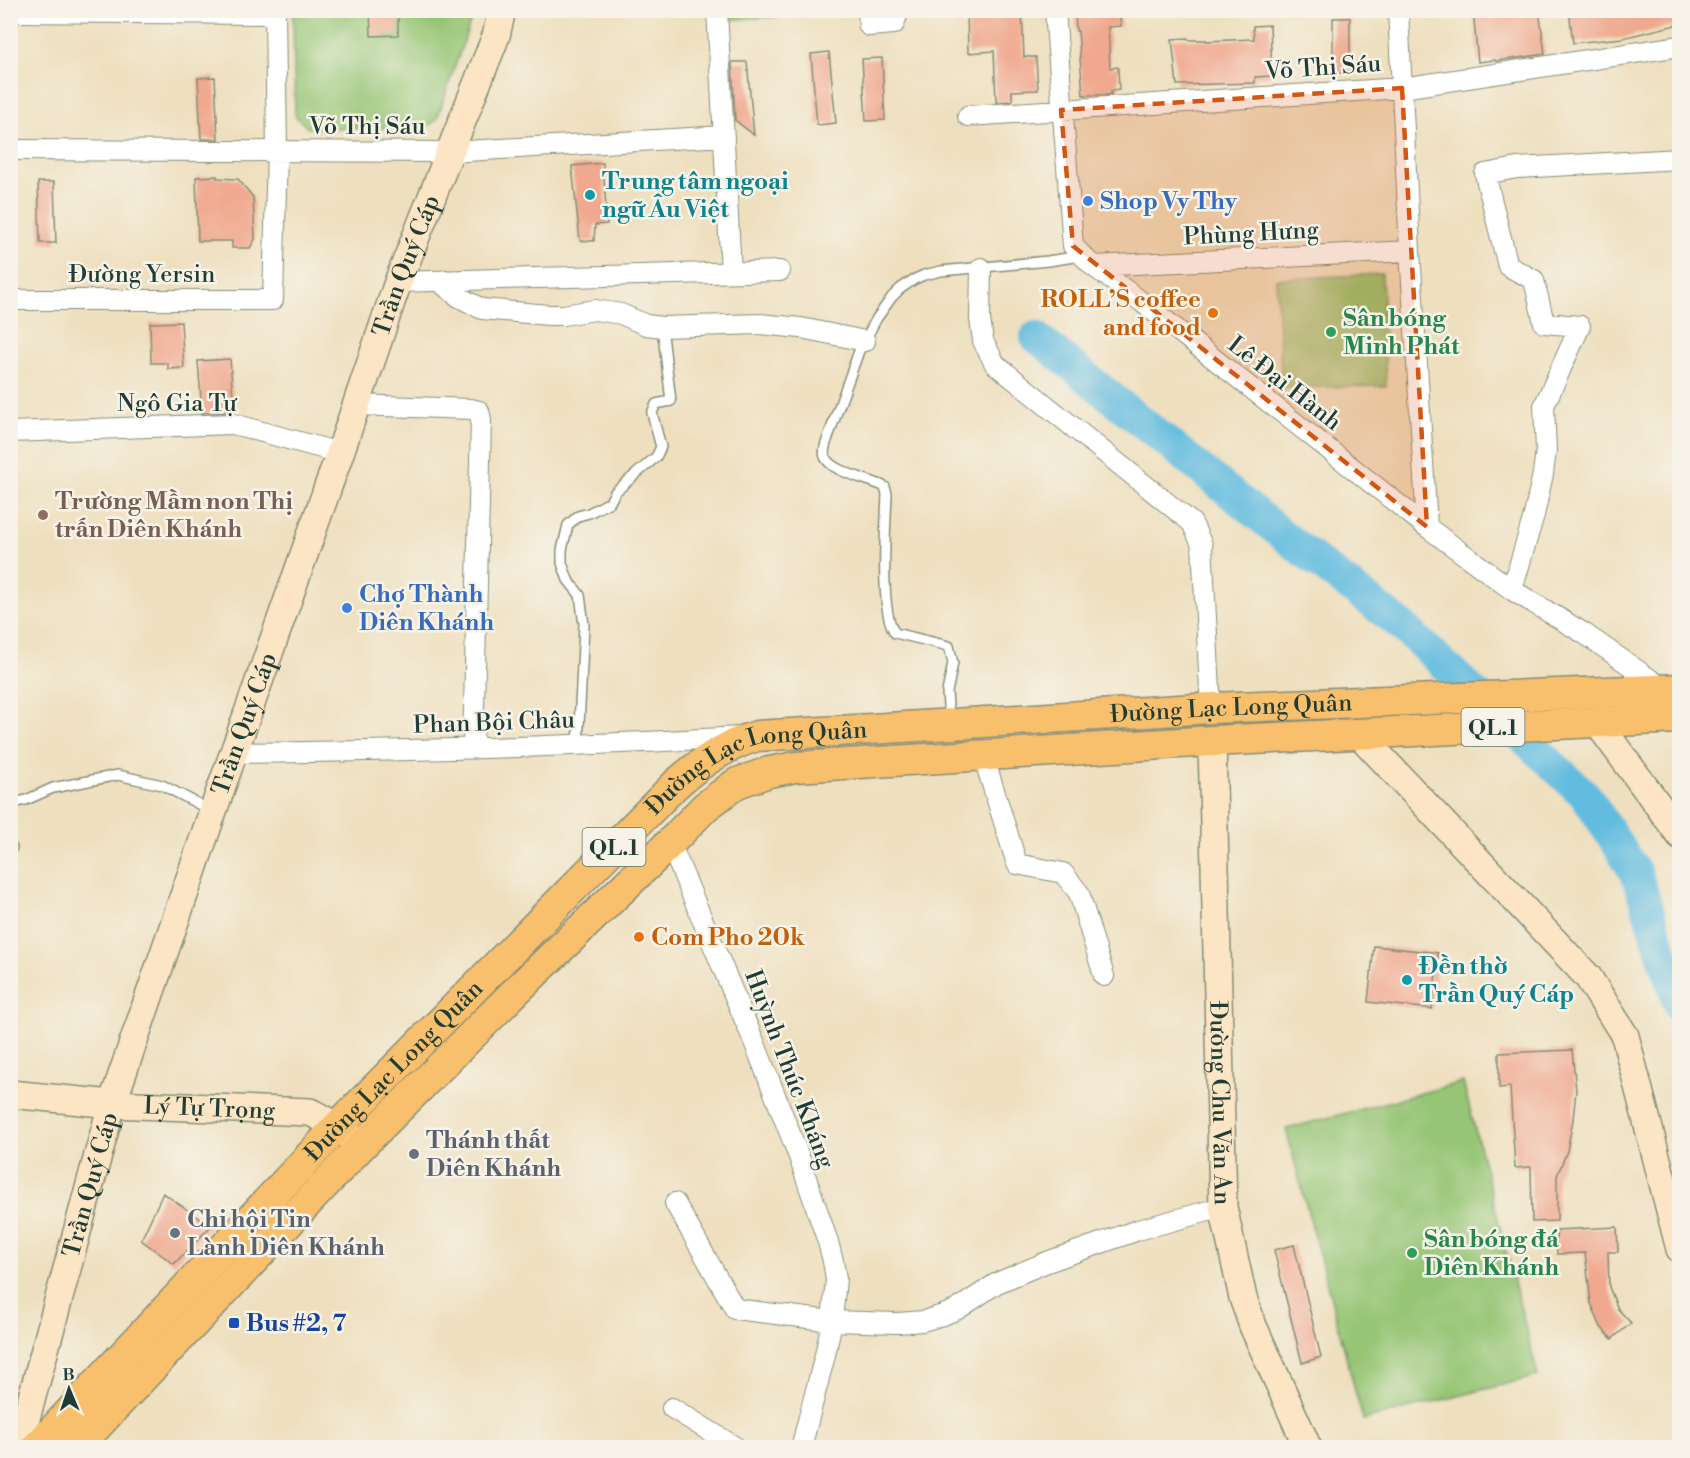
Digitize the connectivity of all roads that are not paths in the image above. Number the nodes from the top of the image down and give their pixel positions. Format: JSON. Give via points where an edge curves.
{"nodes":[{"id":1,"x":502,"y":10,"type":"edge"},
{"id":2,"x":717,"y":10,"type":"edge"},
{"id":3,"x":867,"y":10,"type":"edge"},
{"id":4,"x":899,"y":10,"type":"edge"},
{"id":5,"x":1055,"y":10,"type":"edge"},
{"id":6,"x":1398,"y":10,"type":"edge"},
{"id":7,"x":10,"y":12,"type":"edge"},
{"id":8,"x":275,"y":12,"type":"edge"},
{"id":9,"x":1680,"y":46,"type":"edge"},
{"id":10,"x":1402,"y":88,"type":"junction"},
{"id":11,"x":1061,"y":110,"type":"junction"},
{"id":12,"x":968,"y":116,"type":"dead end"},
{"id":13,"x":724,"y":136,"type":"junction"},
{"id":14,"x":10,"y":150,"type":"edge"},
{"id":15,"x":277,"y":151,"type":"junction"},
{"id":16,"x":450,"y":152,"type":"junction"},
{"id":17,"x":1680,"y":159,"type":"edge"},
{"id":18,"x":1410,"y":251,"type":"junction"},
{"id":19,"x":1087,"y":261,"type":"junction"},
{"id":20,"x":981,"y":268,"type":"junction"},
{"id":21,"x":780,"y":271,"type":"dead end"},
{"id":22,"x":731,"y":272,"type":"junction"},
{"id":23,"x":445,"y":280,"type":"junction"},
{"id":24,"x":398,"y":282,"type":"junction"},
{"id":25,"x":10,"y":300,"type":"edge"},
{"id":26,"x":662,"y":327,"type":"junction"},
{"id":27,"x":865,"y":341,"type":"junction"},
{"id":28,"x":355,"y":405,"type":"junction"},
{"id":29,"x":10,"y":432,"type":"edge"},
{"id":30,"x":340,"y":453,"type":"junction"},
{"id":31,"x":1427,"y":527,"type":"junction"},
{"id":32,"x":1512,"y":590,"type":"junction"},
{"id":33,"x":1672,"y":689,"type":"edge"},
{"id":34,"x":1210,"y":708,"type":"junction"},
{"id":35,"x":1680,"y":718,"type":"edge"},
{"id":36,"x":1597,"y":722,"type":"junction"},
{"id":37,"x":949,"y":723,"type":"junction"},
{"id":38,"x":1358,"y":733,"type":"junction"},
{"id":39,"x":757,"y":736,"type":"junction"},
{"id":40,"x":1212,"y":741,"type":"junction"},
{"id":41,"x":578,"y":745,"type":"junction"},
{"id":42,"x":473,"y":749,"type":"junction"},
{"id":43,"x":233,"y":753,"type":"junction"},
{"id":44,"x":983,"y":755,"type":"junction"},
{"id":45,"x":10,"y":804,"type":"edge"},
{"id":46,"x":213,"y":811,"type":"junction"},
{"id":47,"x":1680,"y":835,"type":"edge"},
{"id":48,"x":670,"y":843,"type":"junction"},
{"id":49,"x":1104,"y":976,"type":"dead end"},
{"id":50,"x":10,"y":1094,"type":"edge"},
{"id":51,"x":112,"y":1104,"type":"junction"},
{"id":52,"x":338,"y":1126,"type":"junction"},
{"id":53,"x":362,"y":1146,"type":"junction"},
{"id":54,"x":675,"y":1203,"type":"dead end"},
{"id":55,"x":1223,"y":1207,"type":"junction"},
{"id":56,"x":1680,"y":1249,"type":"edge"},
{"id":57,"x":832,"y":1321,"type":"junction"},
{"id":58,"x":672,"y":1408,"type":"dead end"},
{"id":59,"x":18,"y":1448,"type":"edge"},
{"id":60,"x":36,"y":1448,"type":"edge"},
{"id":61,"x":76,"y":1448,"type":"edge"},
{"id":62,"x":737,"y":1448,"type":"edge"},
{"id":63,"x":801,"y":1448,"type":"edge"},
{"id":64,"x":1308,"y":1448,"type":"edge"}],
"edges":[{"from":1,"to":16,"type":"street","name":"Trần Quý Cáp","via":[[496,36]]},
{"from":2,"to":13,"type":"street"},
{"from":3,"to":4,"type":"street","via":[[869,26],[894,24]]},
{"from":5,"to":11,"type":"street"},
{"from":6,"to":10,"type":"street"},
{"from":7,"to":8,"type":"street"},
{"from":8,"to":15,"type":"street"},
{"from":9,"to":10,"type":"street","name":"Võ Thị Sáu"},
{"from":10,"to":11,"type":"street","name":"Võ Thị Sáu"},
{"from":10,"to":18,"type":"street"},
{"from":11,"to":12,"type":"street","name":"Võ Thị Sáu"},
{"from":11,"to":19,"type":"street","via":[[1072,246]]},
{"from":13,"to":16,"type":"street","name":"Võ Thị Sáu"},
{"from":13,"to":22,"type":"street"},
{"from":14,"to":15,"type":"street","name":"Võ Thị Sáu"},
{"from":15,"to":16,"type":"street","name":"Võ Thị Sáu"},
{"from":15,"to":25,"type":"street","name":"Đường Yersin","via":[[273,300]]},
{"from":16,"to":24,"type":"street","name":"Trần Quý Cáp"},
{"from":17,"to":32,"type":"street","via":[[1517,168],[1485,174],[1508,266],[1534,280],[1544,323],[1580,326],[1544,406],[1543,474]]},
{"from":18,"to":19,"type":"street","name":"Phùng Hưng"},
{"from":18,"to":31,"type":"street"},
{"from":19,"to":20,"type":"lane"},
{"from":19,"to":31,"type":"street","name":"Lê Đại Hành"},
{"from":20,"to":27,"type":"lane","via":[[940,272],[913,280],[892,297]]},
{"from":20,"to":34,"type":"street","via":[[983,341],[995,364],[1192,523],[1202,545]]},
{"from":21,"to":22,"type":"street"},
{"from":22,"to":23,"type":"street"},
{"from":23,"to":24,"type":"street"},
{"from":23,"to":26,"type":"street","via":[[445,286],[459,297],[482,309],[549,315],[595,310]]},
{"from":24,"to":28,"type":"street","name":"Trần Quý Cáp"},
{"from":26,"to":27,"type":"street","via":[[760,324]]},
{"from":26,"to":41,"type":"lane","via":[[670,401],[656,404],[652,413],[661,447],[615,492],[610,502],[578,516],[568,525],[561,550],[568,580],[580,595],[584,625]]},
{"from":27,"to":37,"type":"lane","via":[[826,442],[825,456],[845,472],[885,487],[890,627],[895,633],[949,646],[953,663],[947,692]]},
{"from":28,"to":30,"type":"street","name":"Trần Quý Cáp"},
{"from":28,"to":42,"type":"street","via":[[471,409],[478,411],[482,420]]},
{"from":29,"to":30,"type":"street","name":"Ngô Gia Tự","via":[[233,424]]},
{"from":30,"to":43,"type":"street","name":"Trần Quý Cáp"},
{"from":31,"to":32,"type":"street","name":"Lê Đại Hành"},
{"from":32,"to":33,"type":"street","name":"Lê Đại Hành"},
{"from":33,"to":34,"type":"main road","name":"Đường Lạc Long Quân","number":"QL.1"},
{"from":34,"to":37,"type":"main road","name":"Đường Lạc Long Quân","number":"QL.1"},
{"from":35,"to":36,"type":"main road","name":"Đường Lạc Long Quân","number":"QL.1"},
{"from":36,"to":38,"type":"main road","name":"Đường Lạc Long Quân","number":"QL.1"},
{"from":36,"to":47,"type":"street"},
{"from":37,"to":39,"type":"main road","name":"Đường Lạc Long Quân","number":"QL.1"},
{"from":38,"to":40,"type":"main road","name":"Đường Lạc Long Quân","number":"QL.1"},
{"from":38,"to":56,"type":"street","via":[[1588,977],[1619,1026],[1625,1036]]},
{"from":39,"to":41,"type":"street","name":"Phan Bội Châu"},
{"from":39,"to":52,"type":"main road","name":"Đường Lạc Long Quân","number":"QL.1","via":[[710,757],[676,784]]},
{"from":40,"to":44,"type":"main road","name":"Đường Lạc Long Quân","number":"QL.1"},
{"from":40,"to":55,"type":"street","name":"Đường Chu Văn An"},
{"from":41,"to":42,"type":"street","name":"Phan Bội Châu"},
{"from":42,"to":43,"type":"street","name":"Phan Bội Châu"},
{"from":43,"to":46,"type":"street","name":"Trần Quý Cáp"},
{"from":44,"to":48,"type":"main road","name":"Đường Lạc Long Quân","number":"QL.1","via":[[769,772],[737,783],[722,793]]},
{"from":44,"to":49,"type":"street","via":[[1017,864],[1063,873],[1079,893]]},
{"from":45,"to":46,"type":"lane","via":[[53,788],[118,775],[162,785]]},
{"from":46,"to":51,"type":"street","name":"Trần Quý Cáp"},
{"from":48,"to":53,"type":"main road","name":"Đường Lạc Long Quân","number":"QL.1"},
{"from":48,"to":57,"type":"street","name":"Huỳnh Thúc Kháng","via":[[798,1154],[831,1252],[836,1279]]},
{"from":50,"to":51,"type":"street","name":"Lý Tự Trọng"},
{"from":51,"to":52,"type":"street","name":"Lý Tự Trọng","via":[[310,1112]]},
{"from":51,"to":59,"type":"street","name":"Trần Quý Cáp"},
{"from":52,"to":53,"type":"street","name":"Lý Tự Trọng"},
{"from":52,"to":60,"type":"main road","name":"Đường Lạc Long Quân","number":"QL.1"},
{"from":53,"to":61,"type":"main road","name":"Đường Lạc Long Quân","number":"QL.1"},
{"from":54,"to":57,"type":"street","via":[[735,1309]]},
{"from":55,"to":57,"type":"street","via":[[1138,1230],[1047,1262],[997,1283],[958,1309],[923,1321]]},
{"from":55,"to":64,"type":"street","name":"Đường Chu Văn An","via":[[1243,1298]]},
{"from":57,"to":63,"type":"street","name":"Huỳnh Thúc Kháng"},
{"from":58,"to":62,"type":"street"}]}
